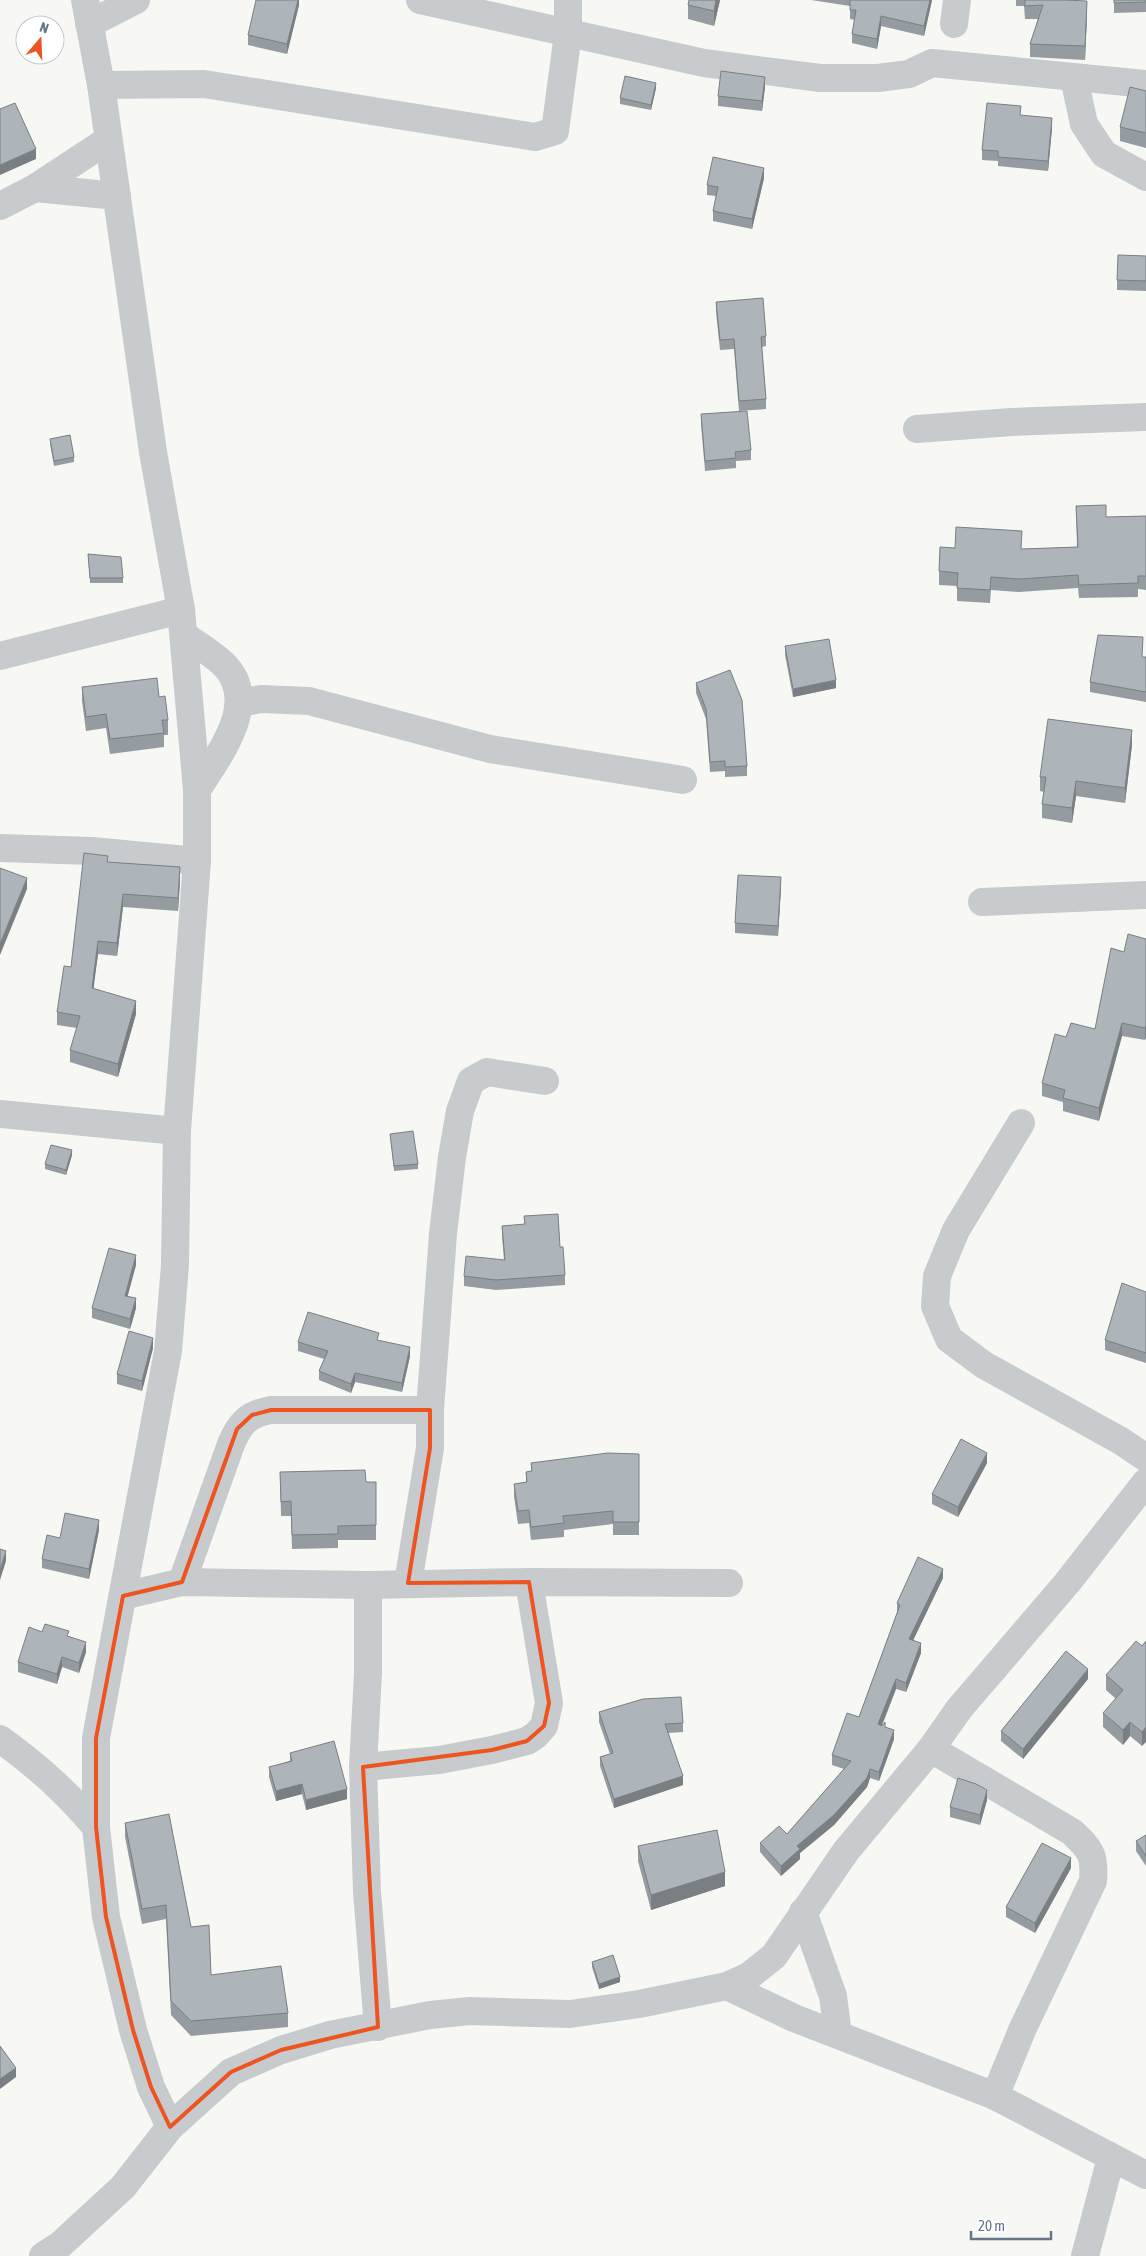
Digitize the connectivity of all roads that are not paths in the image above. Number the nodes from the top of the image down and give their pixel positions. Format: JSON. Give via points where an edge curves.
{"nodes":[{"id":1,"x":136,"y":0,"type":"edge"},
{"id":2,"x":420,"y":0,"type":"edge"},
{"id":3,"x":568,"y":0,"type":"edge"},
{"id":4,"x":87,"y":12,"type":"edge"},
{"id":5,"x":568,"y":34,"type":"junction"},
{"id":6,"x":1074,"y":78,"type":"junction"},
{"id":7,"x":1146,"y":84,"type":"edge"},
{"id":8,"x":102,"y":85,"type":"junction"},
{"id":9,"x":108,"y":140,"type":"junction"},
{"id":10,"x":1146,"y":177,"type":"edge"},
{"id":11,"x":35,"y":188,"type":"junction"},
{"id":12,"x":116,"y":196,"type":"junction"},
{"id":13,"x":0,"y":206,"type":"edge"},
{"id":14,"x":1146,"y":417,"type":"edge"},
{"id":15,"x":917,"y":429,"type":"dead end"},
{"id":16,"x":182,"y":622,"type":"junction"},
{"id":17,"x":0,"y":656,"type":"edge"},
{"id":18,"x":240,"y":703,"type":"junction"},
{"id":19,"x":683,"y":780,"type":"dead end"},
{"id":20,"x":197,"y":790,"type":"junction"},
{"id":21,"x":0,"y":848,"type":"edge"},
{"id":22,"x":197,"y":861,"type":"junction"},
{"id":23,"x":1146,"y":895,"type":"edge"},
{"id":24,"x":982,"y":902,"type":"dead end"},
{"id":25,"x":545,"y":1081,"type":"dead end"},
{"id":26,"x":0,"y":1114,"type":"edge"},
{"id":27,"x":1021,"y":1123,"type":"dead end"},
{"id":28,"x":177,"y":1131,"type":"junction"},
{"id":29,"x":430,"y":1410,"type":"junction"},
{"id":30,"x":1146,"y":1458,"type":"edge"},
{"id":31,"x":1146,"y":1482,"type":"edge"},
{"id":32,"x":182,"y":1582,"type":"junction"},
{"id":33,"x":529,"y":1582,"type":"junction"},
{"id":34,"x":728,"y":1582,"type":"dead end"},
{"id":35,"x":408,"y":1583,"type":"junction"},
{"id":36,"x":368,"y":1585,"type":"junction"},
{"id":37,"x":123,"y":1596,"type":"junction"},
{"id":38,"x":0,"y":1739,"type":"edge"},
{"id":39,"x":931,"y":1749,"type":"junction"},
{"id":40,"x":363,"y":1767,"type":"junction"},
{"id":41,"x":96,"y":1827,"type":"junction"},
{"id":42,"x":804,"y":1912,"type":"junction"},
{"id":43,"x":728,"y":1986,"type":"junction"},
{"id":44,"x":378,"y":2027,"type":"junction"},
{"id":45,"x":838,"y":2035,"type":"junction"},
{"id":46,"x":995,"y":2096,"type":"junction"},
{"id":47,"x":170,"y":2127,"type":"junction"},
{"id":48,"x":1112,"y":2158,"type":"junction"},
{"id":49,"x":1146,"y":2175,"type":"edge"},
{"id":50,"x":43,"y":2256,"type":"edge"},
{"id":51,"x":1085,"y":2256,"type":"edge"}],
"edges":[{"from":1,"to":4,"type":"street"},
{"from":2,"to":5,"type":"street"},
{"from":3,"to":5,"type":"street"},
{"from":4,"to":8,"type":"street"},
{"from":5,"to":6,"type":"street","via":[[704,63],[820,78],[878,78],[908,74],[932,63]]},
{"from":5,"to":8,"type":"street","via":[[555,131],[536,137],[204,84]]},
{"from":6,"to":7,"type":"street"},
{"from":6,"to":10,"type":"street","via":[[1084,124],[1104,154]]},
{"from":8,"to":9,"type":"street"},
{"from":9,"to":11,"type":"street"},
{"from":9,"to":12,"type":"street"},
{"from":11,"to":12,"type":"street"},
{"from":11,"to":13,"type":"street"},
{"from":12,"to":16,"type":"street","via":[[153,452]]},
{"from":14,"to":15,"type":"street"},
{"from":16,"to":17,"type":"street"},
{"from":16,"to":18,"type":"street","via":[[227,668]]},
{"from":16,"to":20,"type":"street"},
{"from":18,"to":19,"type":"street","via":[[261,699],[309,701],[490,749]]},
{"from":18,"to":20,"type":"street","via":[[220,754]]},
{"from":20,"to":22,"type":"street"},
{"from":21,"to":22,"type":"street","via":[[92,851]]},
{"from":22,"to":28,"type":"street"},
{"from":23,"to":24,"type":"street"},
{"from":25,"to":29,"type":"street","via":[[487,1072],[471,1081],[460,1111],[443,1234]]},
{"from":26,"to":28,"type":"street"},
{"from":27,"to":30,"type":"street","via":[[956,1230],[938,1276],[935,1306],[949,1339],[984,1365]]},
{"from":28,"to":37,"type":"street","via":[[175,1265],[168,1352]]},
{"from":29,"to":32,"type":"street","via":[[271,1410],[246,1418],[231,1444]]},
{"from":29,"to":35,"type":"street","via":[[430,1448]]},
{"from":31,"to":39,"type":"street","via":[[1067,1583],[959,1709]]},
{"from":32,"to":36,"type":"street"},
{"from":32,"to":37,"type":"street"},
{"from":33,"to":34,"type":"street"},
{"from":33,"to":35,"type":"street"},
{"from":33,"to":40,"type":"street","via":[[549,1703],[544,1726],[536,1736],[492,1750],[439,1760]]},
{"from":35,"to":36,"type":"street"},
{"from":36,"to":40,"type":"street"},
{"from":37,"to":41,"type":"street","via":[[96,1738]]},
{"from":38,"to":41,"type":"street","via":[[38,1766]]},
{"from":39,"to":42,"type":"street","via":[[846,1851]]},
{"from":39,"to":46,"type":"street","via":[[1072,1832],[1088,1847],[1094,1861],[1093,1881],[1031,2010]]},
{"from":40,"to":44,"type":"street"},
{"from":41,"to":47,"type":"street","via":[[106,1917],[133,2030],[151,2087]]},
{"from":42,"to":43,"type":"street","via":[[774,1956],[749,1976]]},
{"from":42,"to":45,"type":"street","via":[[833,1996]]},
{"from":43,"to":44,"type":"street","via":[[570,2014],[470,2011],[430,2015]]},
{"from":43,"to":45,"type":"street"},
{"from":44,"to":47,"type":"street","via":[[330,2035],[281,2050],[231,2072]]},
{"from":45,"to":46,"type":"street"},
{"from":46,"to":48,"type":"street"},
{"from":47,"to":50,"type":"street","via":[[123,2187],[60,2245]]},
{"from":48,"to":49,"type":"street"},
{"from":48,"to":51,"type":"street"}]}
